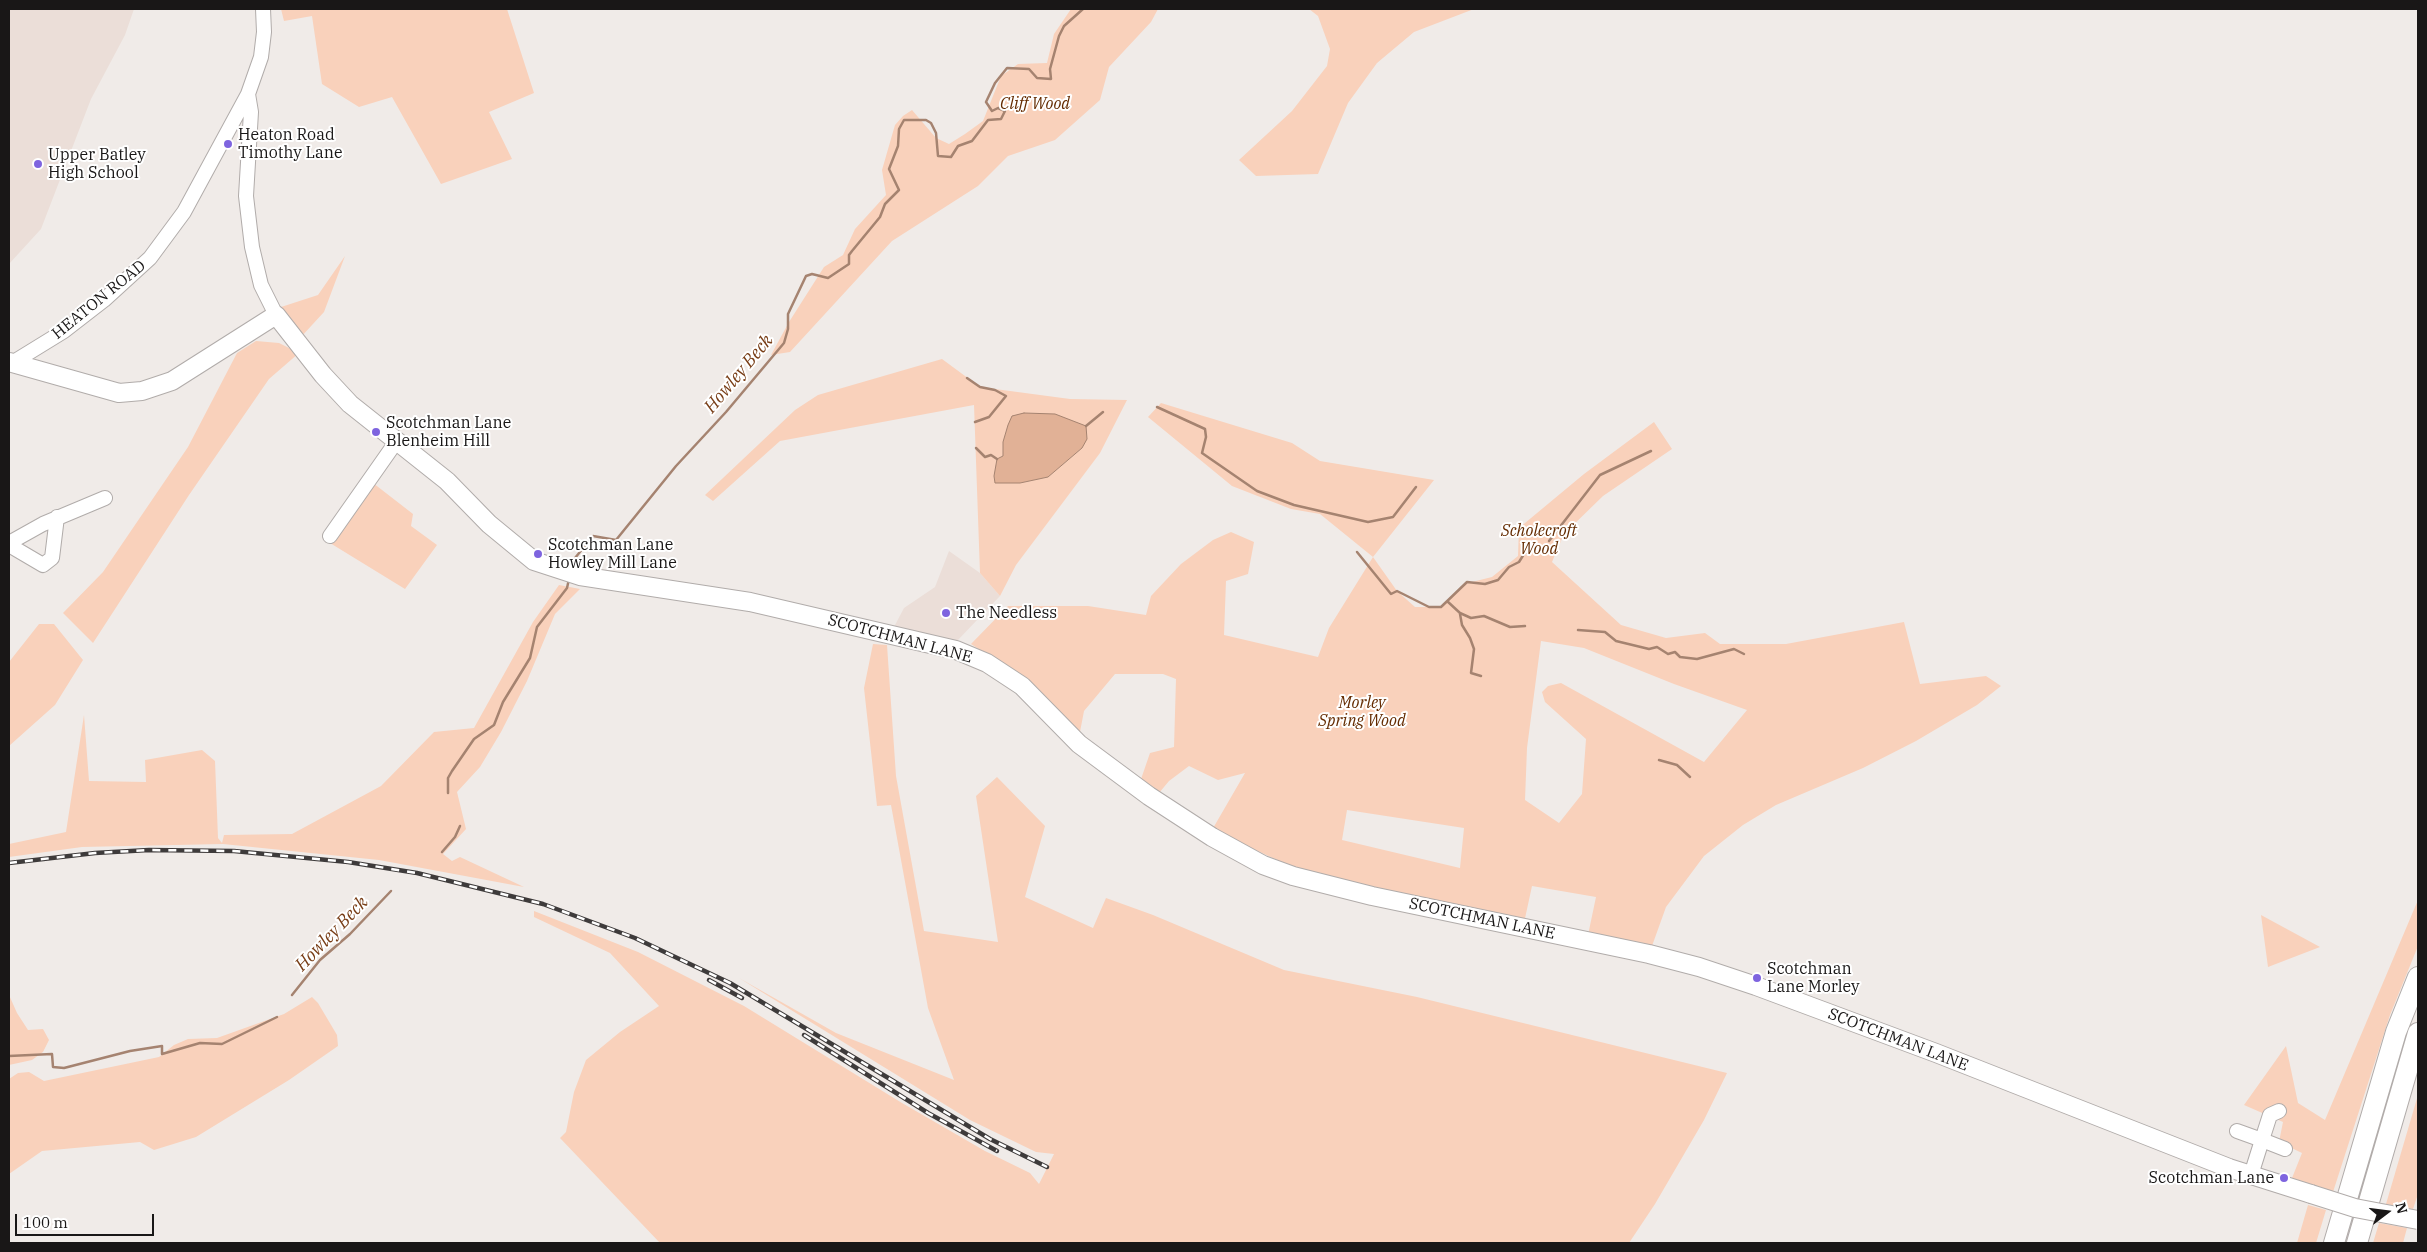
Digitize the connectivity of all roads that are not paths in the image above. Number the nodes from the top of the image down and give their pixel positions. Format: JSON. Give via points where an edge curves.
{"nodes":[{"id":1,"x":263,"y":9,"type":"edge"},
{"id":2,"x":248,"y":94,"type":"junction"},
{"id":3,"x":276,"y":314,"type":"junction"},
{"id":4,"x":252,"y":330,"type":"junction"},
{"id":5,"x":301,"y":346,"type":"junction"},
{"id":6,"x":10,"y":363,"type":"edge"},
{"id":7,"x":396,"y":442,"type":"junction"},
{"id":8,"x":105,"y":498,"type":"dead end"},
{"id":9,"x":57,"y":517,"type":"junction"},
{"id":10,"x":330,"y":536,"type":"dead end"},
{"id":11,"x":9,"y":544,"type":"edge"},
{"id":12,"x":2418,"y":977,"type":"edge"},
{"id":13,"x":2418,"y":1033,"type":"edge"},
{"id":14,"x":2279,"y":1111,"type":"dead end"},
{"id":15,"x":2237,"y":1131,"type":"dead end"},
{"id":16,"x":2262,"y":1140,"type":"junction"},
{"id":17,"x":2285,"y":1148,"type":"dead end"},
{"id":18,"x":2251,"y":1175,"type":"junction"},
{"id":19,"x":2418,"y":1220,"type":"edge"},
{"id":20,"x":2334,"y":1243,"type":"edge"},
{"id":21,"x":2357,"y":1243,"type":"edge"}],
"edges":[{"from":1,"to":2,"type":"street","via":[[260,57]]},
{"from":2,"to":3,"type":"street","via":[[251,112],[246,196],[252,247],[260,285]]},
{"from":2,"to":6,"type":"street","name":"HEATON ROAD","via":[[184,212],[150,258],[64,331]]},
{"from":3,"to":4,"type":"main road"},
{"from":3,"to":5,"type":"main road","name":"SCOTCHMAN LANE"},
{"from":4,"to":5,"type":"main road","via":[[281,336]]},
{"from":4,"to":6,"type":"main road","via":[[172,381],[142,391],[119,393]]},
{"from":5,"to":7,"type":"main road","name":"SCOTCHMAN LANE","via":[[350,404]]},
{"from":7,"to":10,"type":"street"},
{"from":7,"to":18,"type":"main road","name":"SCOTCHMAN LANE","via":[[447,481],[511,544],[534,561],[557,570],[750,602],[956,650],[987,663],[1022,686],[1078,744],[1149,796],[1263,865],[1372,896],[1699,967],[1766,989]]},
{"from":8,"to":9,"type":"street"},
{"from":9,"to":11,"type":"street"},
{"from":9,"to":11,"type":"street","via":[[52,558],[42,565]]},
{"from":12,"to":20,"type":"highway","via":[[2396,1032]]},
{"from":13,"to":21,"type":"highway"},
{"from":14,"to":16,"type":"street","via":[[2270,1115]]},
{"from":15,"to":16,"type":"street"},
{"from":16,"to":17,"type":"street"},
{"from":16,"to":18,"type":"street"},
{"from":18,"to":19,"type":"main road","name":"SCOTCHMAN LANE","bridge":true,"via":[[2355,1208]]}]}
